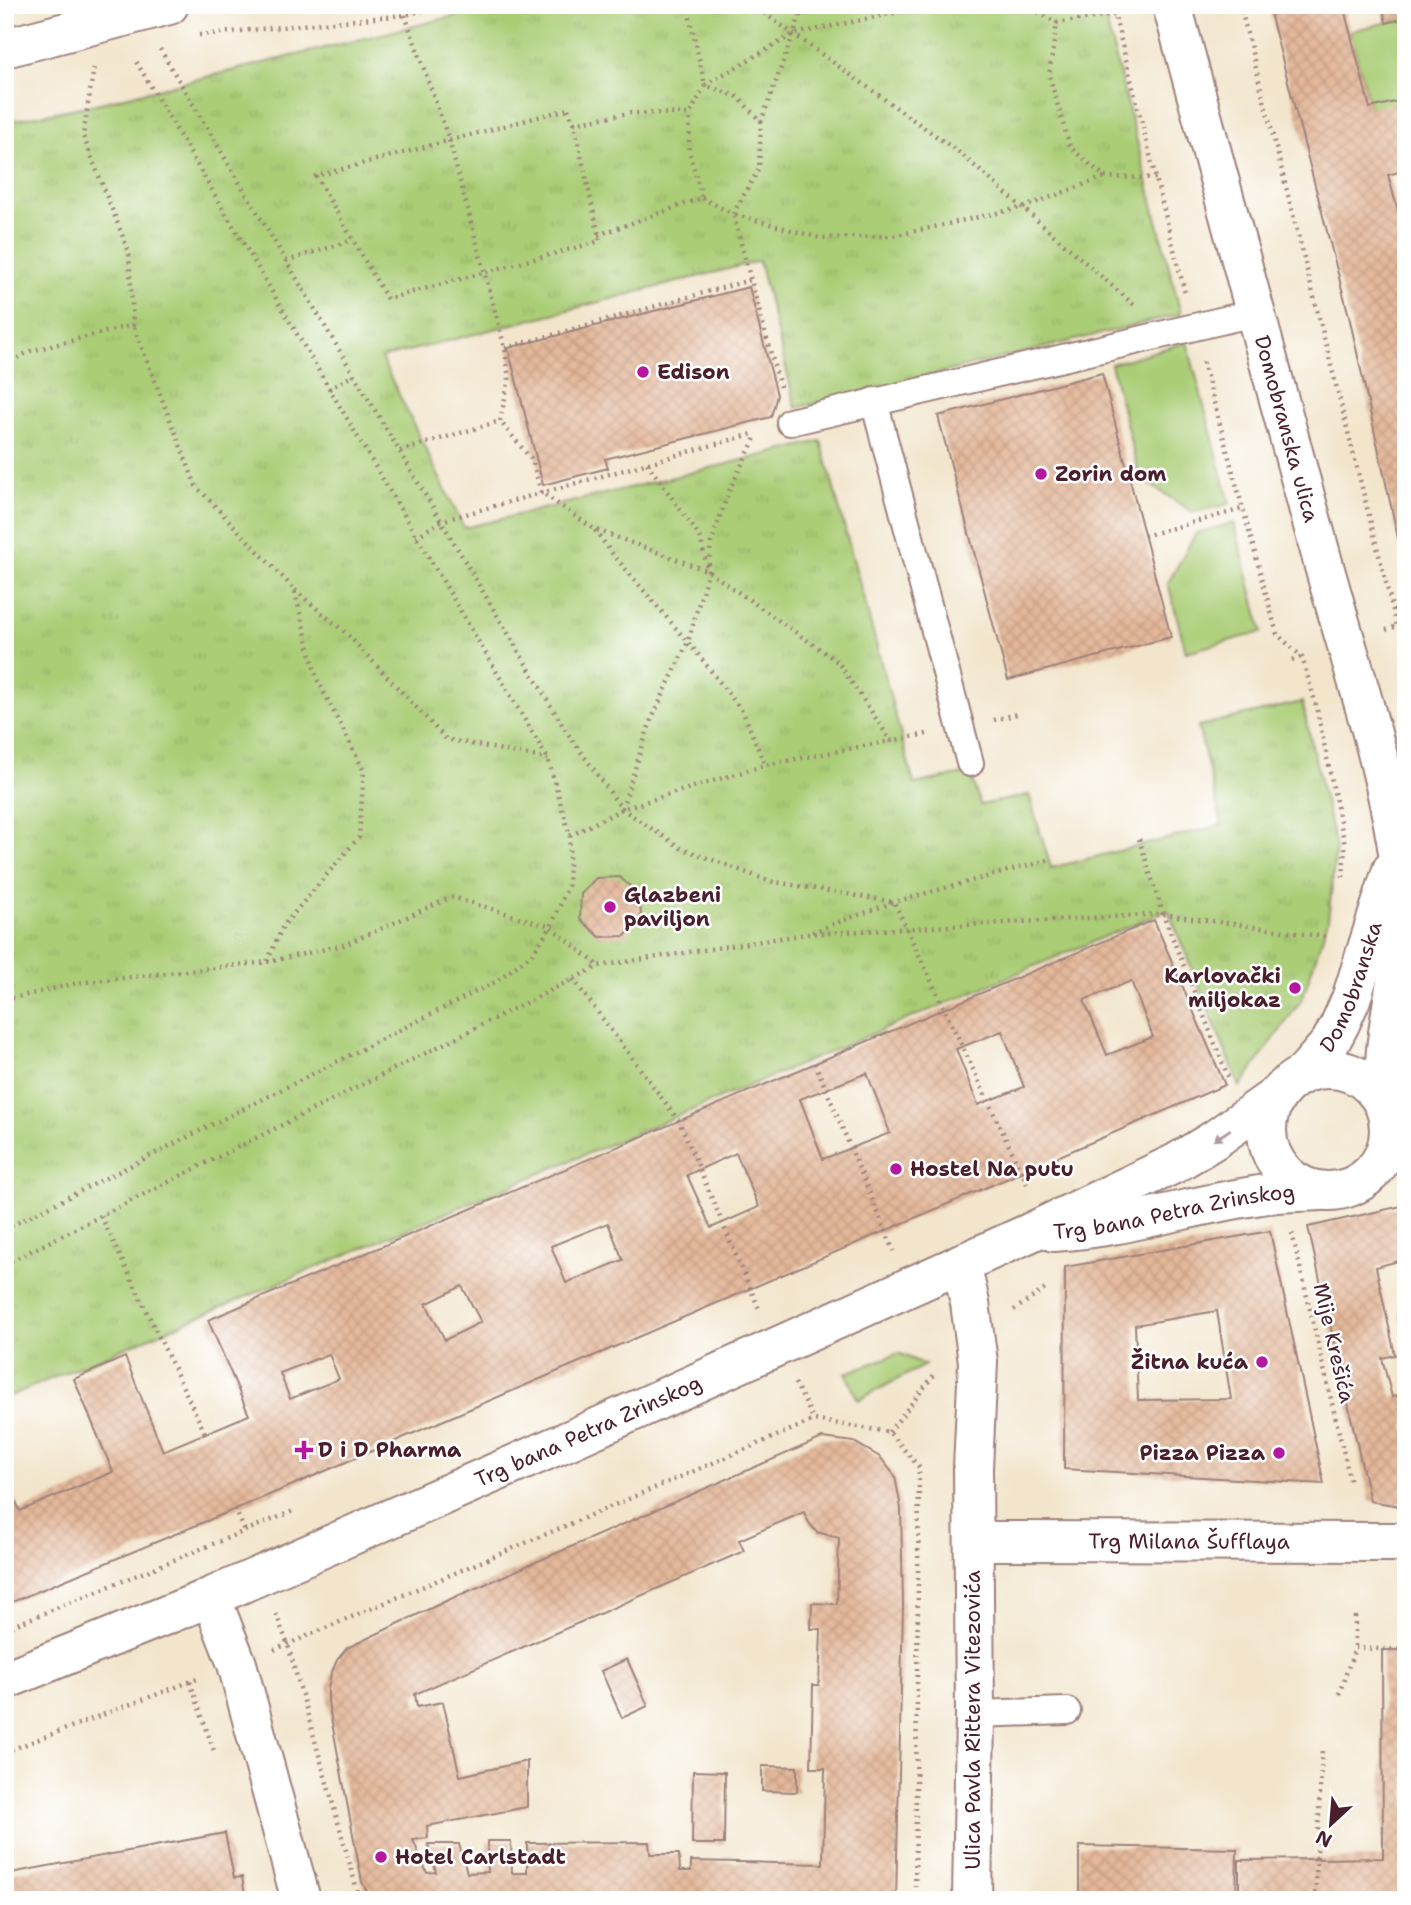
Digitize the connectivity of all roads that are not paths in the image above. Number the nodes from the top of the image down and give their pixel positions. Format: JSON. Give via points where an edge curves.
{"nodes":[{"id":1,"x":169,"y":5,"type":"edge"},
{"id":2,"x":1172,"y":5,"type":"edge"},
{"id":3,"x":5,"y":48,"type":"edge"},
{"id":4,"x":1254,"y":313,"type":"junction"},
{"id":5,"x":874,"y":401,"type":"junction"},
{"id":6,"x":790,"y":422,"type":"road end"},
{"id":7,"x":970,"y":763,"type":"dead end"},
{"id":8,"x":1396,"y":796,"type":"edge"},
{"id":9,"x":1396,"y":855,"type":"junction"},
{"id":10,"x":1406,"y":975,"type":"edge"},
{"id":11,"x":1391,"y":1010,"type":"junction"},
{"id":12,"x":1291,"y":1084,"type":"junction"},
{"id":13,"x":1386,"y":1107,"type":"junction"},
{"id":14,"x":1397,"y":1147,"type":"edge"},
{"id":15,"x":1321,"y":1191,"type":"junction"},
{"id":16,"x":1027,"y":1234,"type":"junction"},
{"id":17,"x":961,"y":1263,"type":"junction"},
{"id":18,"x":974,"y":1541,"type":"junction"},
{"id":19,"x":1406,"y":1542,"type":"edge"},
{"id":20,"x":211,"y":1597,"type":"junction"},
{"id":21,"x":5,"y":1680,"type":"edge"},
{"id":22,"x":1067,"y":1711,"type":"dead end"},
{"id":23,"x":975,"y":1714,"type":"junction"},
{"id":24,"x":301,"y":1900,"type":"edge"},
{"id":25,"x":972,"y":1900,"type":"edge"}],
"edges":[{"from":1,"to":3,"type":"main road"},
{"from":2,"to":4,"type":"main road","name":"Domobranska ulica"},
{"from":4,"to":5,"type":"lane"},
{"from":4,"to":8,"type":"main road","name":"Domobranska ulica"},
{"from":5,"to":6,"type":"lane"},
{"from":5,"to":7,"type":"lane"},
{"from":8,"to":9,"type":"main road","name":"Domobranska ulica"},
{"from":9,"to":11,"type":"main road","name":"Domobranska","via":[[1404,933]]},
{"from":9,"to":12,"type":"main road","name":"Domobranska","via":[[1340,1024],[1330,1043]]},
{"from":10,"to":11,"type":"main road"},
{"from":11,"to":13,"type":"main road","name":"Domobranska","via":[[1383,1083]]},
{"from":12,"to":13,"type":"main road","via":[[1323,1068],[1343,1070],[1361,1077]]},
{"from":12,"to":15,"type":"main road","via":[[1270,1111],[1269,1146],[1288,1177]]},
{"from":12,"to":16,"type":"main road","name":"Trg bana Petra Zrinskog","one_way":true,"via":[[1176,1163]]},
{"from":13,"to":14,"type":"main road"},
{"from":14,"to":15,"type":"main road","via":[[1357,1185]]},
{"from":15,"to":16,"type":"main road","name":"Trg bana Petra Zrinskog","via":[[1275,1193],[1080,1231]]},
{"from":16,"to":17,"type":"main road","name":"Trg bana Petra Zrinskog"},
{"from":17,"to":18,"type":"main road","via":[[978,1362]]},
{"from":17,"to":20,"type":"main road","name":"Trg bana Petra Zrinskog"},
{"from":18,"to":19,"type":"main road","name":"Trg Milana Šufflaya"},
{"from":18,"to":23,"type":"main road","name":"Ulica Pavla Rittera Vitezovića"},
{"from":20,"to":21,"type":"main road","name":"Trg bana Petra Zrinskog"},
{"from":20,"to":24,"type":"main road","via":[[237,1664]]},
{"from":22,"to":23,"type":"lane"},
{"from":23,"to":25,"type":"main road","name":"Ulica Pavla Rittera Vitezovića"}]}
